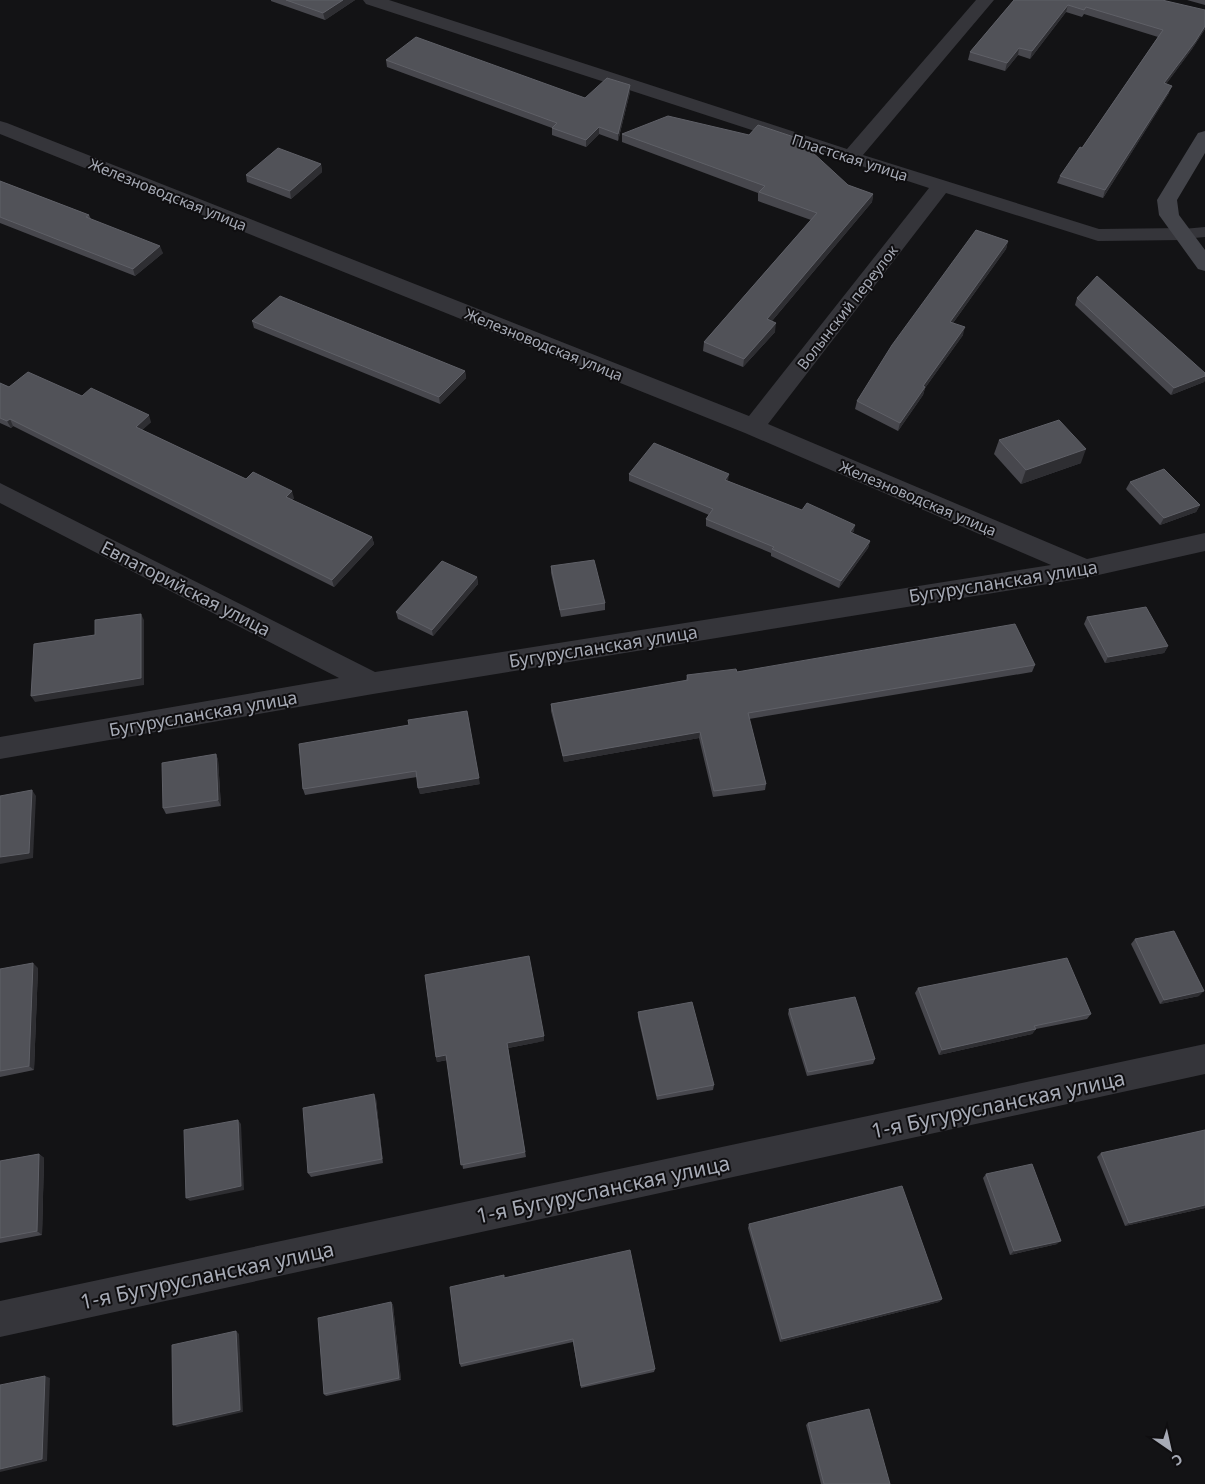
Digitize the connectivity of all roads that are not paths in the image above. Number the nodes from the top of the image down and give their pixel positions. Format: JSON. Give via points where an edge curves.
{"nodes":[{"id":1,"x":372,"y":0,"type":"edge"},
{"id":2,"x":985,"y":0,"type":"edge"},
{"id":3,"x":0,"y":127,"type":"edge"},
{"id":4,"x":1205,"y":137,"type":"edge"},
{"id":5,"x":851,"y":157,"type":"junction"},
{"id":6,"x":941,"y":186,"type":"junction"},
{"id":7,"x":1205,"y":232,"type":"edge"},
{"id":8,"x":1183,"y":234,"type":"junction"},
{"id":9,"x":1205,"y":264,"type":"edge"},
{"id":10,"x":753,"y":427,"type":"junction"},
{"id":11,"x":0,"y":492,"type":"edge"},
{"id":12,"x":1205,"y":542,"type":"edge"},
{"id":13,"x":1085,"y":569,"type":"junction"},
{"id":14,"x":373,"y":683,"type":"junction"},
{"id":15,"x":0,"y":748,"type":"edge"},
{"id":16,"x":1205,"y":1059,"type":"edge"},
{"id":17,"x":0,"y":1319,"type":"edge"}],
"edges":[{"from":1,"to":5,"type":"street","name":"Пластская улица"},
{"from":2,"to":5,"type":"street"},
{"from":3,"to":10,"type":"street","name":"Железноводская улица"},
{"from":4,"to":8,"type":"street","via":[[1167,200],[1169,215]]},
{"from":5,"to":6,"type":"street","name":"Пластская улица"},
{"from":6,"to":8,"type":"street","name":"Пластская улица","via":[[1098,235]]},
{"from":6,"to":10,"type":"street","name":"Волынский переулок"},
{"from":7,"to":8,"type":"lane"},
{"from":8,"to":9,"type":"street"},
{"from":10,"to":13,"type":"street","name":"Железноводская улица"},
{"from":11,"to":14,"type":"street","name":"Евпаторийская улица"},
{"from":12,"to":13,"type":"street","name":"Бугурусланская улица"},
{"from":13,"to":14,"type":"street","name":"Бугурусланская улица"},
{"from":14,"to":15,"type":"street","name":"Бугурусланская улица"},
{"from":16,"to":17,"type":"street","name":"1-я Бугурусланская улица"}]}
